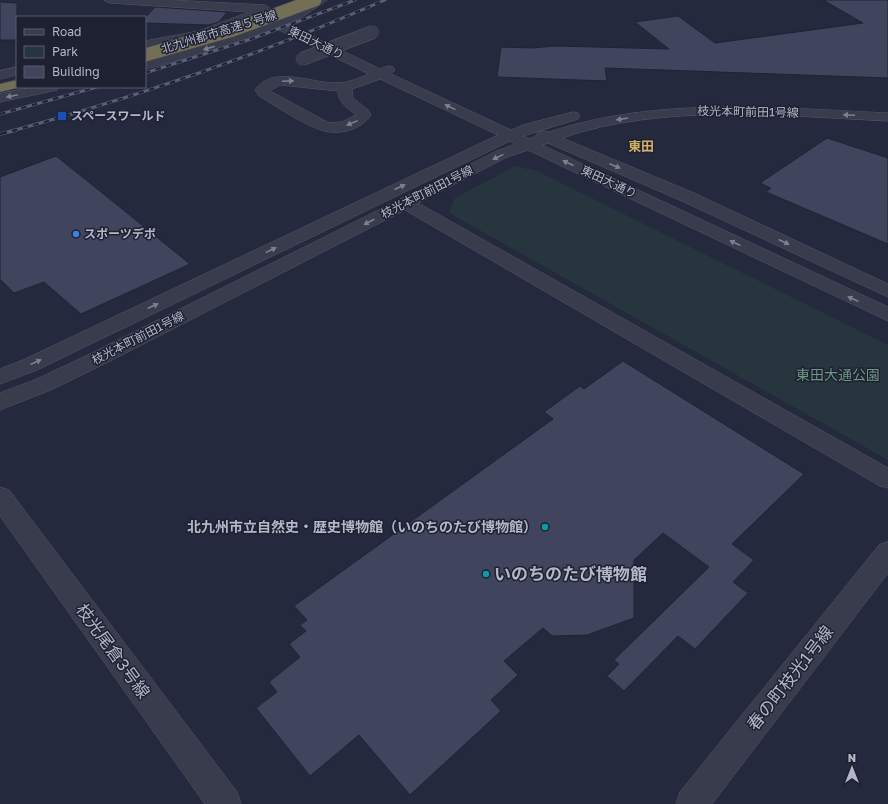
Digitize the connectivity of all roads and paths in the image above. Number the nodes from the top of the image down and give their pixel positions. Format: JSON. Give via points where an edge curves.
{"nodes":[{"id":1,"x":110,"y":0,"type":"edge"},
{"id":2,"x":299,"y":0,"type":"edge"},
{"id":3,"x":315,"y":0,"type":"edge"},
{"id":4,"x":321,"y":0,"type":"edge"},
{"id":5,"x":273,"y":12,"type":"edge"},
{"id":6,"x":293,"y":18,"type":"junction"},
{"id":7,"x":373,"y":32,"type":"dead end"},
{"id":8,"x":146,"y":45,"type":"edge"},
{"id":9,"x":146,"y":54,"type":"edge"},
{"id":10,"x":146,"y":54,"type":"edge"},
{"id":11,"x":302,"y":59,"type":"dead end"},
{"id":12,"x":146,"y":65,"type":"edge"},
{"id":13,"x":0,"y":67,"type":"edge"},
{"id":14,"x":396,"y":68,"type":"junction"},
{"id":15,"x":16,"y":70,"type":"edge"},
{"id":16,"x":16,"y":70,"type":"edge"},
{"id":17,"x":0,"y":74,"type":"edge"},
{"id":18,"x":380,"y":74,"type":"junction"},
{"id":19,"x":16,"y":84,"type":"edge"},
{"id":20,"x":0,"y":87,"type":"edge"},
{"id":21,"x":346,"y":87,"type":"junction"},
{"id":22,"x":47,"y":88,"type":"edge"},
{"id":23,"x":0,"y":98,"type":"edge"},
{"id":24,"x":888,"y":105,"type":"edge"},
{"id":25,"x":888,"y":117,"type":"edge"},
{"id":26,"x":509,"y":136,"type":"junction"},
{"id":27,"x":528,"y":136,"type":"junction"},
{"id":28,"x":549,"y":138,"type":"junction"},
{"id":29,"x":406,"y":203,"type":"junction"},
{"id":30,"x":888,"y":291,"type":"edge"},
{"id":31,"x":888,"y":315,"type":"edge"},
{"id":32,"x":0,"y":377,"type":"edge"},
{"id":33,"x":0,"y":402,"type":"edge"},
{"id":34,"x":888,"y":479,"type":"edge"},
{"id":35,"x":0,"y":497,"type":"edge"},
{"id":36,"x":888,"y":553,"type":"edge"},
{"id":37,"x":225,"y":804,"type":"edge"},
{"id":38,"x":692,"y":804,"type":"edge"}],
"edges":[{"from":1,"to":5,"type":"street"},
{"from":2,"to":5,"type":"street"},
{"from":3,"to":10,"type":"highway","bridge":true,"via":[[233,30]]},
{"from":4,"to":6,"type":"street"},
{"from":5,"to":6,"type":"street","name":"東田大通り"},
{"from":5,"to":8,"type":"street","via":[[202,34]]},
{"from":5,"to":9,"type":"street","via":[[226,32]]},
{"from":5,"to":12,"type":"street","one_way":true,"via":[[222,44]]},
{"from":5,"to":18,"type":"street","name":"東田大通り"},
{"from":6,"to":14,"type":"street","name":"東田大通り"},
{"from":7,"to":11,"type":"street","bridge":true},
{"from":13,"to":15,"type":"street"},
{"from":14,"to":18,"type":"street"},
{"from":14,"to":27,"type":"street","name":"東田大通り"},
{"from":16,"to":17,"type":"street"},
{"from":18,"to":21,"type":"street"},
{"from":26,"to":18,"type":"street","name":"東田大通り","one_way":true},
{"from":19,"to":20,"type":"highway"},
{"from":21,"to":21,"type":"street","one_way":true,"via":[[346,100],[364,115],[361,119],[334,128],[325,127],[262,90],[287,81],[321,87]]},
{"from":22,"to":23,"type":"street","one_way":true},
{"from":24,"to":27,"type":"street","name":"枝光本町前田1号線","via":[[751,99],[616,107],[586,113]]},
{"from":25,"to":28,"type":"street","name":"枝光本町前田1号線","one_way":true,"via":[[690,111],[596,123]]},
{"from":26,"to":27,"type":"street","name":"枝光本町前田1号線"},
{"from":32,"to":26,"type":"street","name":"枝光本町前田1号線","one_way":true},
{"from":27,"to":28,"type":"street","name":"枝光本町前田1号線"},
{"from":27,"to":29,"type":"street","name":"枝光本町前田1号線","one_way":true,"via":[[502,154]]},
{"from":31,"to":27,"type":"street","name":"東田大通り","one_way":true},
{"from":28,"to":30,"type":"street","name":"東田大通り","one_way":true,"via":[[688,197]]},
{"from":29,"to":33,"type":"street","name":"枝光本町前田1号線","one_way":true,"via":[[101,357]]},
{"from":29,"to":34,"type":"street"},
{"from":35,"to":37,"type":"street","name":"枝光尾倉3号線"},
{"from":36,"to":38,"type":"street","name":"春の町枝光1号線"}]}
